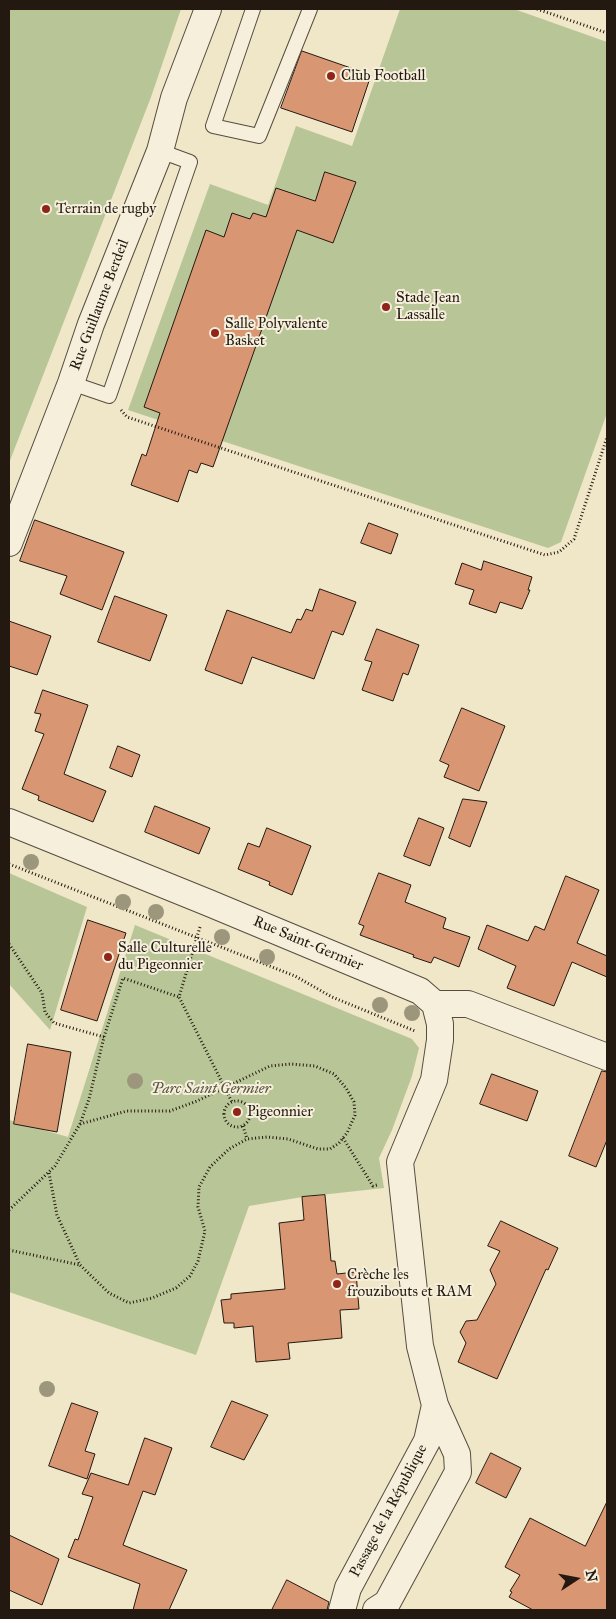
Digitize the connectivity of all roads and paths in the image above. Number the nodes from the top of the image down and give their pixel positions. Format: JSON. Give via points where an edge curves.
{"nodes":[{"id":1,"x":208,"y":9,"type":"edge"},
{"id":2,"x":253,"y":9,"type":"edge"},
{"id":3,"x":310,"y":9,"type":"edge"},
{"id":4,"x":537,"y":9,"type":"edge"},
{"id":5,"x":607,"y":33,"type":"edge"},
{"id":6,"x":160,"y":151,"type":"junction"},
{"id":7,"x":71,"y":383,"type":"junction"},
{"id":8,"x":109,"y":396,"type":"junction"},
{"id":9,"x":607,"y":437,"type":"edge"},
{"id":10,"x":9,"y":543,"type":"edge"},
{"id":11,"x":9,"y":822,"type":"edge"},
{"id":12,"x":209,"y":903,"type":"junction"},
{"id":13,"x":9,"y":944,"type":"edge"},
{"id":14,"x":179,"y":997,"type":"junction"},
{"id":15,"x":436,"y":1004,"type":"junction"},
{"id":16,"x":104,"y":1037,"type":"junction"},
{"id":17,"x":607,"y":1057,"type":"edge"},
{"id":18,"x":225,"y":1088,"type":"junction"},
{"id":19,"x":232,"y":1102,"type":"junction"},
{"id":20,"x":80,"y":1124,"type":"junction"},
{"id":21,"x":243,"y":1126,"type":"junction"},
{"id":22,"x":343,"y":1138,"type":"junction"},
{"id":23,"x":247,"y":1139,"type":"junction"},
{"id":24,"x":49,"y":1172,"type":"junction"},
{"id":25,"x":403,"y":1184,"type":"junction"},
{"id":26,"x":9,"y":1210,"type":"edge"},
{"id":27,"x":9,"y":1250,"type":"edge"},
{"id":28,"x":80,"y":1265,"type":"junction"},
{"id":29,"x":435,"y":1405,"type":"junction"},
{"id":30,"x":342,"y":1610,"type":"edge"},
{"id":31,"x":376,"y":1610,"type":"edge"}],
"edges":[{"from":1,"to":6,"type":"street","name":"Rue Guillaume Berdeil","via":[[174,98]]},
{"from":2,"to":3,"type":"lane","via":[[213,126],[259,136]]},
{"from":4,"to":5,"type":"path"},
{"from":6,"to":7,"type":"street","name":"Rue Guillaume Berdeil"},
{"from":6,"to":8,"type":"lane","via":[[190,162]]},
{"from":7,"to":8,"type":"lane"},
{"from":7,"to":10,"type":"street","name":"Rue Guillaume Berdeil"},
{"from":8,"to":9,"type":"path","via":[[127,417],[545,555],[559,552],[574,539]]},
{"from":11,"to":12,"type":"street","name":"Rue Saint-Germier"},
{"from":12,"to":14,"type":"path"},
{"from":12,"to":15,"type":"street","name":"Rue Saint-Germier","via":[[420,991]]},
{"from":13,"to":16,"type":"path","via":[[42,993],[45,1012],[54,1023]]},
{"from":14,"to":16,"type":"path","via":[[123,978]]},
{"from":14,"to":18,"type":"path"},
{"from":15,"to":17,"type":"street","via":[[468,1004]]},
{"from":15,"to":25,"type":"street","via":[[440,1040],[434,1080],[400,1162]]},
{"from":16,"to":20,"type":"path"},
{"from":18,"to":19,"type":"path"},
{"from":18,"to":20,"type":"path","via":[[170,1111],[127,1111]]},
{"from":18,"to":22,"type":"path","via":[[270,1066],[315,1066],[334,1074],[354,1102],[354,1115]]},
{"from":19,"to":21,"type":"path","via":[[248,1106],[250,1118]]},
{"from":19,"to":21,"type":"path","via":[[225,1109],[225,1119],[232,1127]]},
{"from":20,"to":24,"type":"path"},
{"from":21,"to":23,"type":"path"},
{"from":22,"to":23,"type":"path","via":[[330,1149],[318,1149],[288,1139]]},
{"from":22,"to":25,"type":"path","via":[[374,1186]]},
{"from":23,"to":28,"type":"path","via":[[229,1149],[210,1167],[200,1187],[198,1207],[205,1231],[198,1261],[190,1276],[176,1288],[129,1303],[108,1293]]},
{"from":24,"to":26,"type":"path"},
{"from":24,"to":28,"type":"path","via":[[57,1215]]},
{"from":25,"to":29,"type":"street","via":[[420,1346]]},
{"from":27,"to":28,"type":"path"},
{"from":29,"to":30,"type":"street","name":"Passage de la République","via":[[427,1441],[348,1588]]},
{"from":29,"to":31,"type":"street","name":"Passage de la République","via":[[457,1454],[458,1472],[387,1603]]}]}
